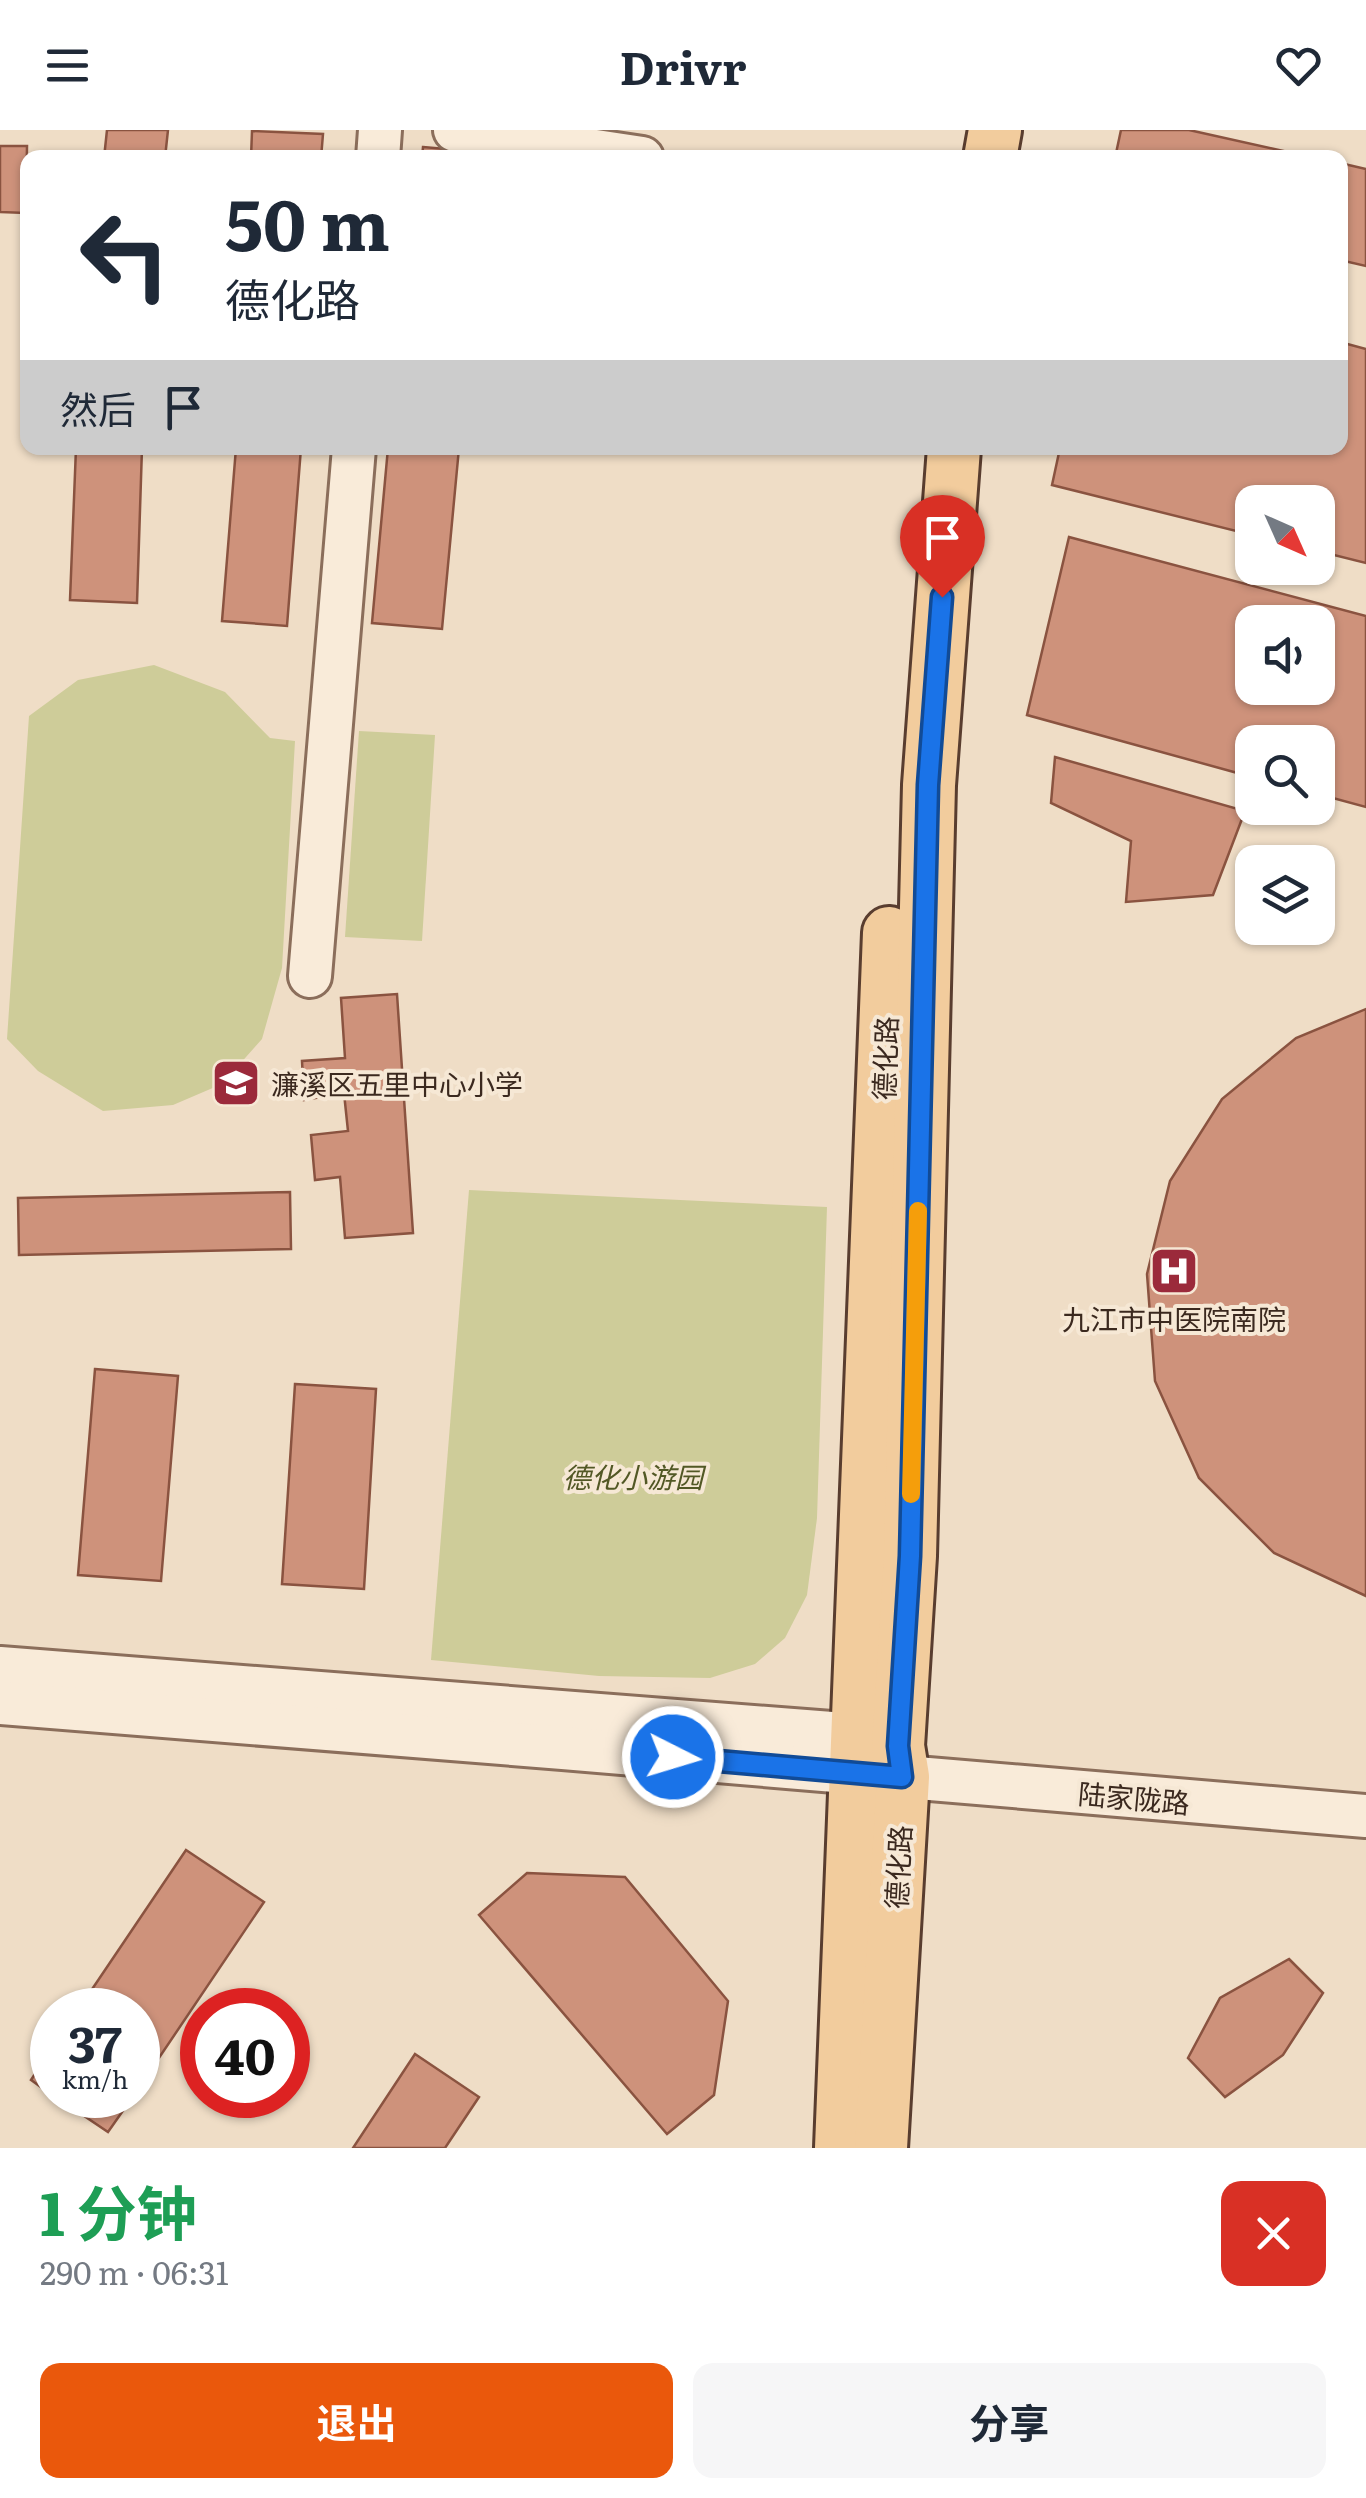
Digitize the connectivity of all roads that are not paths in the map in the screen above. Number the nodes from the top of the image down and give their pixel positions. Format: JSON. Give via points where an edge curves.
{"nodes":[{"id":1,"x":455,"y":130,"type":"edge"},
{"id":2,"x":589,"y":150,"type":"edge"},
{"id":3,"x":353,"y":455,"type":"edge"},
{"id":4,"x":919,"y":455,"type":"edge"},
{"id":5,"x":953,"y":455,"type":"edge"},
{"id":6,"x":310,"y":976,"type":"dead end"},
{"id":7,"x":0,"y":1668,"type":"edge"},
{"id":8,"x":0,"y":1703,"type":"edge"},
{"id":9,"x":879,"y":1758,"type":"junction"},
{"id":10,"x":1366,"y":1816,"type":"edge"},
{"id":11,"x":841,"y":2148,"type":"edge"},
{"id":12,"x":882,"y":2148,"type":"edge"}],
"edges":[{"from":1,"to":2,"type":"street"},
{"from":3,"to":6,"type":"street"},
{"from":4,"to":9,"type":"main road","name":"德化路","via":[[895,795]]},
{"from":5,"to":9,"type":"main road","name":"德化路","via":[[928,785],[910,1556]]},
{"from":7,"to":9,"type":"street"},
{"from":8,"to":9,"type":"street"},
{"from":9,"to":10,"type":"street","name":"陆家陇路"},
{"from":9,"to":11,"type":"main road","name":"德化路"},
{"from":9,"to":12,"type":"main road","name":"德化路"}]}
